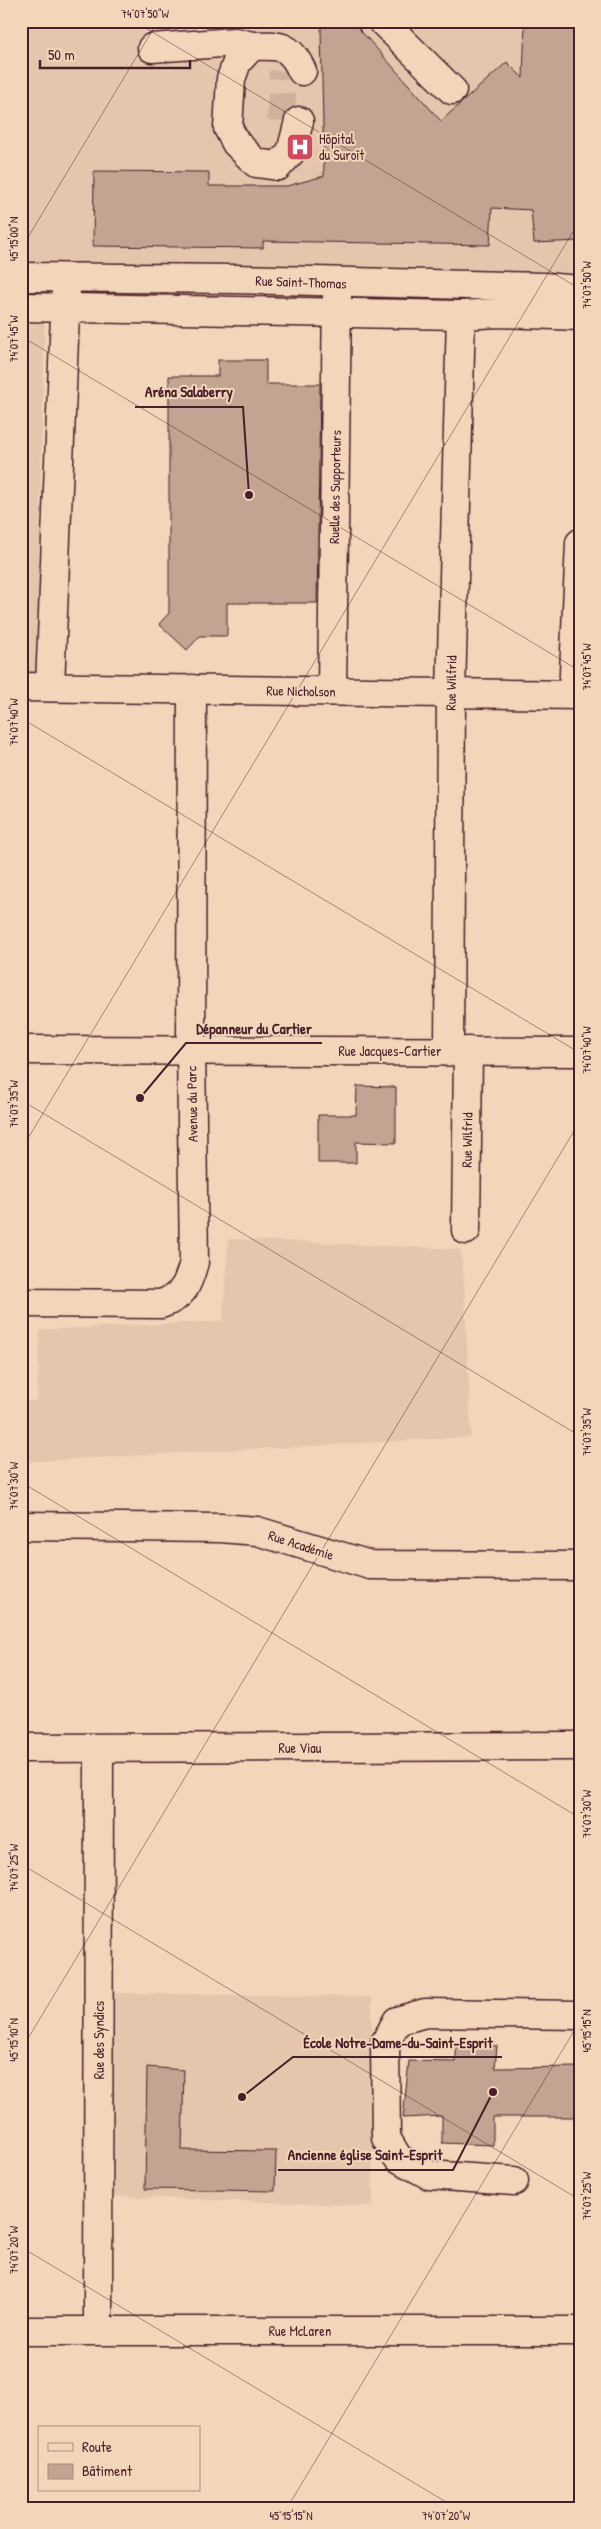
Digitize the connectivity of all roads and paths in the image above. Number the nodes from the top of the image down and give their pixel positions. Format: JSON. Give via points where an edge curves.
{"nodes":[{"id":1,"x":382,"y":21,"type":"edge"},
{"id":2,"x":244,"y":54,"type":"junction"},
{"id":3,"x":153,"y":55,"type":"dead end"},
{"id":4,"x":288,"y":62,"type":"dead end"},
{"id":5,"x":452,"y":90,"type":"dead end"},
{"id":6,"x":290,"y":121,"type":"tunnel mouth"},
{"id":7,"x":21,"y":278,"type":"edge"},
{"id":8,"x":66,"y":278,"type":"junction"},
{"id":9,"x":338,"y":283,"type":"junction"},
{"id":10,"x":501,"y":286,"type":"junction"},
{"id":11,"x":580,"y":290,"type":"edge"},
{"id":12,"x":21,"y":307,"type":"edge"},
{"id":13,"x":65,"y":308,"type":"junction"},
{"id":14,"x":337,"y":312,"type":"junction"},
{"id":15,"x":499,"y":313,"type":"junction"},
{"id":16,"x":461,"y":315,"type":"junction"},
{"id":17,"x":580,"y":316,"type":"edge"},
{"id":18,"x":580,"y":543,"type":"edge"},
{"id":19,"x":21,"y":687,"type":"edge"},
{"id":20,"x":50,"y":687,"type":"junction"},
{"id":21,"x":192,"y":689,"type":"junction"},
{"id":22,"x":332,"y":691,"type":"junction"},
{"id":23,"x":451,"y":692,"type":"junction"},
{"id":24,"x":576,"y":695,"type":"edge"},
{"id":25,"x":21,"y":1050,"type":"edge"},
{"id":26,"x":191,"y":1050,"type":"junction"},
{"id":27,"x":458,"y":1051,"type":"junction"},
{"id":28,"x":580,"y":1052,"type":"edge"},
{"id":29,"x":466,"y":1230,"type":"dead end"},
{"id":30,"x":21,"y":1302,"type":"edge"},
{"id":31,"x":21,"y":1526,"type":"edge"},
{"id":32,"x":580,"y":1566,"type":"edge"},
{"id":33,"x":580,"y":1746,"type":"edge"},
{"id":34,"x":21,"y":1748,"type":"edge"},
{"id":35,"x":99,"y":1749,"type":"junction"},
{"id":36,"x":580,"y":2015,"type":"edge"},
{"id":37,"x":514,"y":2181,"type":"dead end"},
{"id":38,"x":98,"y":2330,"type":"junction"},
{"id":39,"x":21,"y":2331,"type":"edge"},
{"id":40,"x":580,"y":2331,"type":"edge"}],
"edges":[{"from":1,"to":5,"type":"street"},
{"from":2,"to":3,"type":"street","via":[[235,42]]},
{"from":2,"to":4,"type":"street"},
{"from":2,"to":6,"type":"street","via":[[231,79],[228,128],[236,143],[256,162],[278,166],[291,152]]},
{"from":7,"to":8,"type":"street","name":"Rue Saint-Thomas"},
{"from":8,"to":9,"type":"street","name":"Rue Saint-Thomas"},
{"from":8,"to":13,"type":"street"},
{"from":9,"to":10,"type":"street","name":"Rue Saint-Thomas"},
{"from":9,"to":14,"type":"street","name":"Ruelle des Supporteurs"},
{"from":10,"to":11,"type":"street","name":"Rue Saint-Thomas"},
{"from":10,"to":15,"type":"street"},
{"from":12,"to":13,"type":"street"},
{"from":13,"to":14,"type":"street"},
{"from":13,"to":20,"type":"street"},
{"from":14,"to":16,"type":"street"},
{"from":14,"to":22,"type":"street","name":"Ruelle des Supporteurs"},
{"from":15,"to":16,"type":"street"},
{"from":15,"to":17,"type":"street"},
{"from":16,"to":23,"type":"street","name":"Rue Wilfrid"},
{"from":18,"to":24,"type":"street"},
{"from":19,"to":20,"type":"street","name":"Rue Nicholson"},
{"from":20,"to":21,"type":"street","name":"Rue Nicholson"},
{"from":21,"to":22,"type":"street","name":"Rue Nicholson"},
{"from":21,"to":26,"type":"street","name":"Avenue du Parc"},
{"from":22,"to":23,"type":"street","name":"Rue Nicholson"},
{"from":23,"to":24,"type":"street","name":"Rue Nicholson"},
{"from":23,"to":27,"type":"street","name":"Rue Wilfrid"},
{"from":25,"to":26,"type":"street","name":"Rue Jacques-Cartier"},
{"from":26,"to":27,"type":"street","name":"Rue Jacques-Cartier"},
{"from":26,"to":30,"type":"street","name":"Avenue du Parc","via":[[194,1262],[189,1282],[176,1299],[161,1304]]},
{"from":27,"to":28,"type":"street","name":"Rue Jacques-Cartier"},
{"from":27,"to":29,"type":"street","name":"Rue Wilfrid"},
{"from":31,"to":32,"type":"street","name":"Rue Académie","via":[[258,1531],[370,1564]]},
{"from":33,"to":35,"type":"street","name":"Rue Viau"},
{"from":34,"to":35,"type":"street","name":"Rue Viau"},
{"from":35,"to":38,"type":"street","name":"Rue des Syndics"},
{"from":36,"to":37,"type":"street","via":[[425,2014],[397,2021],[384,2043],[386,2138],[398,2158],[429,2176]]},
{"from":38,"to":39,"type":"street","name":"Rue McLaren"},
{"from":38,"to":40,"type":"street","name":"Rue McLaren"}]}
